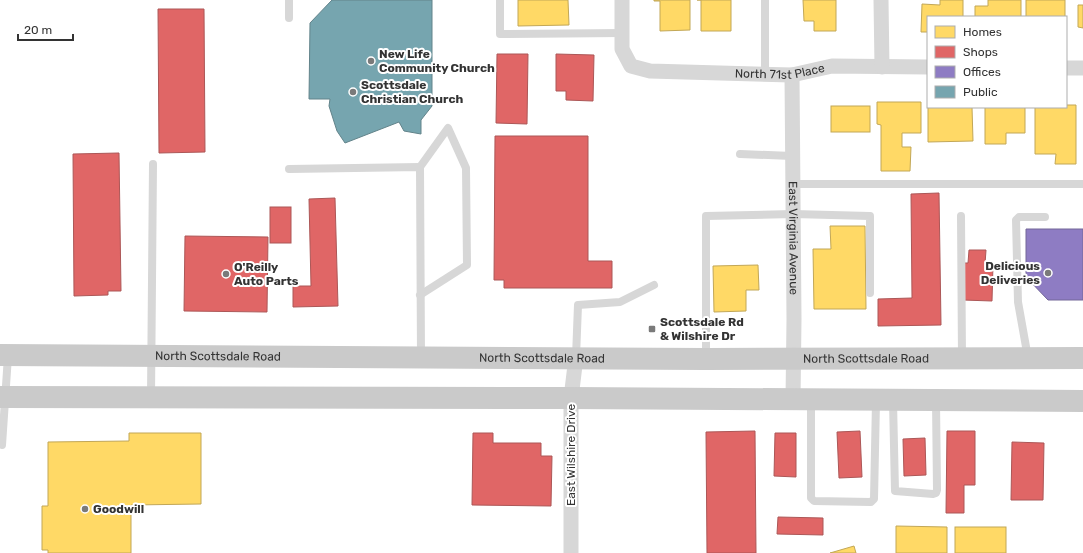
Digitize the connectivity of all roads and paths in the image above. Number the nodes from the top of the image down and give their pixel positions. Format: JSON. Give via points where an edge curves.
{"nodes":[{"id":1,"x":289,"y":0,"type":"edge"},
{"id":2,"x":500,"y":0,"type":"edge"},
{"id":3,"x":622,"y":0,"type":"edge"},
{"id":4,"x":765,"y":0,"type":"edge"},
{"id":5,"x":881,"y":0,"type":"edge"},
{"id":6,"x":289,"y":18,"type":"dead end"},
{"id":7,"x":622,"y":33,"type":"junction"},
{"id":8,"x":882,"y":67,"type":"junction"},
{"id":9,"x":927,"y":67,"type":"edge"},
{"id":10,"x":1067,"y":68,"type":"edge"},
{"id":11,"x":1083,"y":68,"type":"edge"},
{"id":12,"x":765,"y":74,"type":"junction"},
{"id":13,"x":792,"y":75,"type":"junction"},
{"id":14,"x":740,"y":154,"type":"dead end"},
{"id":15,"x":792,"y":156,"type":"junction"},
{"id":16,"x":153,"y":164,"type":"dead end"},
{"id":17,"x":420,"y":167,"type":"junction"},
{"id":18,"x":289,"y":169,"type":"dead end"},
{"id":19,"x":793,"y":184,"type":"junction"},
{"id":20,"x":1083,"y":184,"type":"edge"},
{"id":21,"x":793,"y":214,"type":"junction"},
{"id":22,"x":961,"y":216,"type":"dead end"},
{"id":23,"x":1045,"y":217,"type":"dead end"},
{"id":24,"x":654,"y":285,"type":"dead end"},
{"id":25,"x":870,"y":293,"type":"dead end"},
{"id":26,"x":420,"y":295,"type":"junction"},
{"id":27,"x":4,"y":355,"type":"edge"},
{"id":28,"x":151,"y":355,"type":"junction"},
{"id":29,"x":421,"y":356,"type":"junction"},
{"id":30,"x":576,"y":357,"type":"junction"},
{"id":31,"x":1028,"y":358,"type":"junction"},
{"id":32,"x":1083,"y":358,"type":"edge"},
{"id":33,"x":706,"y":359,"type":"junction"},
{"id":34,"x":794,"y":359,"type":"junction"},
{"id":35,"x":962,"y":359,"type":"junction"},
{"id":36,"x":3,"y":397,"type":"edge"},
{"id":37,"x":151,"y":397,"type":"junction"},
{"id":38,"x":571,"y":398,"type":"junction"},
{"id":39,"x":802,"y":400,"type":"junction"},
{"id":40,"x":884,"y":400,"type":"junction"},
{"id":41,"x":936,"y":401,"type":"junction"},
{"id":42,"x":1083,"y":401,"type":"edge"},
{"id":43,"x":2,"y":445,"type":"dead end"},
{"id":44,"x":571,"y":553,"type":"edge"}],
"edges":[{"from":1,"to":6,"type":"lane"},
{"from":2,"to":7,"type":"lane","via":[[500,34]]},
{"from":3,"to":7,"type":"street"},
{"from":4,"to":12,"type":"lane"},
{"from":5,"to":8,"type":"street"},
{"from":7,"to":12,"type":"street","name":"North 71st Place","via":[[622,49],[631,66],[650,71]]},
{"from":8,"to":9,"type":"street","name":"North 71st Place"},
{"from":8,"to":13,"type":"street","name":"North 71st Place","via":[[832,66]]},
{"from":10,"to":11,"type":"street"},
{"from":12,"to":13,"type":"street","name":"North 71st Place"},
{"from":13,"to":15,"type":"street","name":"East Virginia Avenue"},
{"from":14,"to":15,"type":"lane"},
{"from":15,"to":19,"type":"street","name":"East Virginia Avenue"},
{"from":16,"to":28,"type":"lane"},
{"from":17,"to":18,"type":"lane"},
{"from":17,"to":26,"type":"lane"},
{"from":17,"to":26,"type":"lane","via":[[448,128],[466,168],[467,265]]},
{"from":19,"to":20,"type":"lane"},
{"from":19,"to":21,"type":"street","name":"East Virginia Avenue"},
{"from":21,"to":25,"type":"lane","via":[[870,216]]},
{"from":21,"to":33,"type":"lane","via":[[706,216]]},
{"from":21,"to":34,"type":"street","name":"East Virginia Avenue"},
{"from":22,"to":35,"type":"lane"},
{"from":23,"to":31,"type":"lane","via":[[1019,217],[1016,220],[1018,302]]},
{"from":24,"to":30,"type":"lane","via":[[620,302],[578,305]]},
{"from":26,"to":29,"type":"lane"},
{"from":27,"to":28,"type":"main road","name":"North Scottsdale Road"},
{"from":27,"to":36,"type":"lane"},
{"from":28,"to":29,"type":"main road","name":"North Scottsdale Road"},
{"from":28,"to":37,"type":"lane"},
{"from":29,"to":30,"type":"main road","name":"North Scottsdale Road"},
{"from":30,"to":33,"type":"main road","name":"North Scottsdale Road"},
{"from":30,"to":38,"type":"street","name":"East Wilshire Drive"},
{"from":31,"to":32,"type":"main road","name":"North Scottsdale Road"},
{"from":31,"to":35,"type":"main road","name":"North Scottsdale Road"},
{"from":33,"to":34,"type":"main road","name":"North Scottsdale Road"},
{"from":34,"to":35,"type":"main road","name":"North Scottsdale Road"},
{"from":34,"to":39,"type":"street","name":"East Virginia Avenue"},
{"from":36,"to":37,"type":"main road"},
{"from":36,"to":43,"type":"lane"},
{"from":37,"to":38,"type":"main road"},
{"from":38,"to":39,"type":"main road"},
{"from":38,"to":44,"type":"street","name":"East Wilshire Drive"},
{"from":39,"to":40,"type":"main road"},
{"from":39,"to":40,"type":"lane","via":[[812,500],[871,502],[874,498],[876,444]]},
{"from":40,"to":41,"type":"main road"},
{"from":40,"to":41,"type":"lane","via":[[895,491],[933,494],[937,490]]},
{"from":41,"to":42,"type":"main road"}]}
